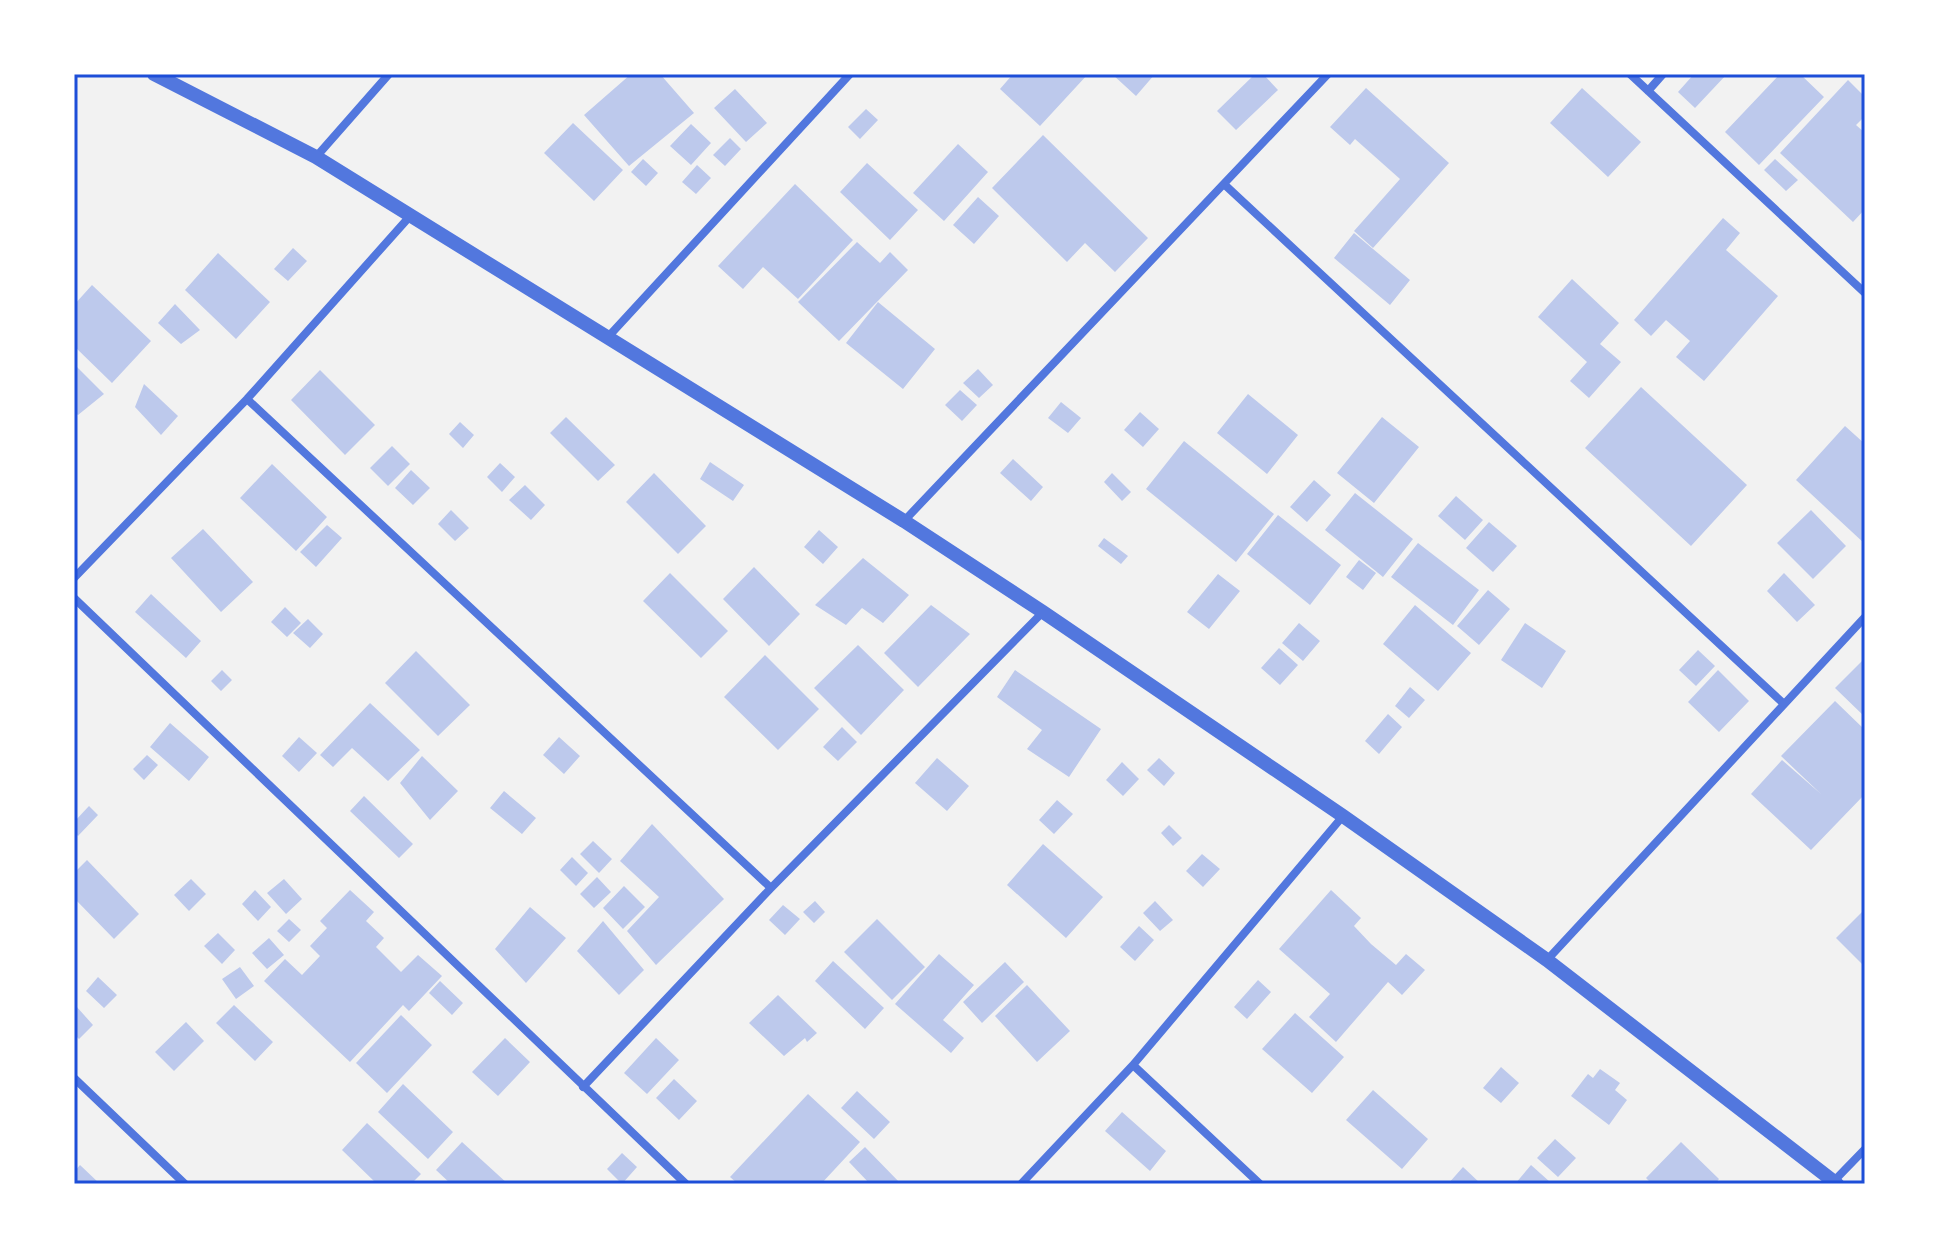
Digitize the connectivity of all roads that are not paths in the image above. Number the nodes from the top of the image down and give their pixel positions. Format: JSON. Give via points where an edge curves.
{"nodes":[{"id":1,"x":154,"y":74,"type":"edge"},
{"id":2,"x":389,"y":74,"type":"edge"},
{"id":3,"x":850,"y":74,"type":"edge"},
{"id":4,"x":1328,"y":74,"type":"edge"},
{"id":5,"x":1630,"y":74,"type":"edge"},
{"id":6,"x":1663,"y":74,"type":"edge"},
{"id":7,"x":1648,"y":91,"type":"junction"},
{"id":8,"x":316,"y":157,"type":"junction"},
{"id":9,"x":1225,"y":185,"type":"junction"},
{"id":10,"x":411,"y":215,"type":"junction"},
{"id":11,"x":1865,"y":293,"type":"edge"},
{"id":12,"x":608,"y":337,"type":"junction"},
{"id":13,"x":247,"y":399,"type":"junction"},
{"id":14,"x":904,"y":521,"type":"junction"},
{"id":15,"x":74,"y":578,"type":"edge"},
{"id":16,"x":74,"y":598,"type":"edge"},
{"id":17,"x":1043,"y":612,"type":"junction"},
{"id":18,"x":1865,"y":617,"type":"edge"},
{"id":19,"x":1784,"y":704,"type":"junction"},
{"id":20,"x":1343,"y":816,"type":"junction"},
{"id":21,"x":771,"y":888,"type":"junction"},
{"id":22,"x":1547,"y":960,"type":"junction"},
{"id":23,"x":1133,"y":1065,"type":"junction"},
{"id":24,"x":74,"y":1078,"type":"edge"},
{"id":25,"x":583,"y":1087,"type":"junction"},
{"id":26,"x":1865,"y":1149,"type":"edge"},
{"id":27,"x":1834,"y":1183,"type":"edge"},
{"id":28,"x":185,"y":1184,"type":"edge"},
{"id":29,"x":686,"y":1184,"type":"edge"},
{"id":30,"x":1021,"y":1184,"type":"edge"},
{"id":31,"x":1260,"y":1184,"type":"edge"}],
"edges":[{"from":1,"to":8,"type":"street"},
{"from":2,"to":8,"type":"street"},
{"from":3,"to":12,"type":"street"},
{"from":4,"to":9,"type":"street"},
{"from":5,"to":7,"type":"street"},
{"from":6,"to":7,"type":"street"},
{"from":7,"to":11,"type":"street"},
{"from":8,"to":10,"type":"street"},
{"from":9,"to":14,"type":"street"},
{"from":9,"to":19,"type":"street"},
{"from":10,"to":12,"type":"street"},
{"from":10,"to":13,"type":"street"},
{"from":12,"to":14,"type":"street"},
{"from":13,"to":15,"type":"street"},
{"from":13,"to":21,"type":"street"},
{"from":14,"to":17,"type":"street"},
{"from":16,"to":25,"type":"street"},
{"from":17,"to":20,"type":"street"},
{"from":17,"to":21,"type":"street"},
{"from":18,"to":19,"type":"street"},
{"from":19,"to":22,"type":"street"},
{"from":20,"to":22,"type":"street"},
{"from":20,"to":23,"type":"street"},
{"from":21,"to":25,"type":"street"},
{"from":22,"to":27,"type":"street"},
{"from":23,"to":30,"type":"street"},
{"from":23,"to":31,"type":"street"},
{"from":24,"to":28,"type":"street"},
{"from":25,"to":29,"type":"street"},
{"from":26,"to":27,"type":"street"}]}
